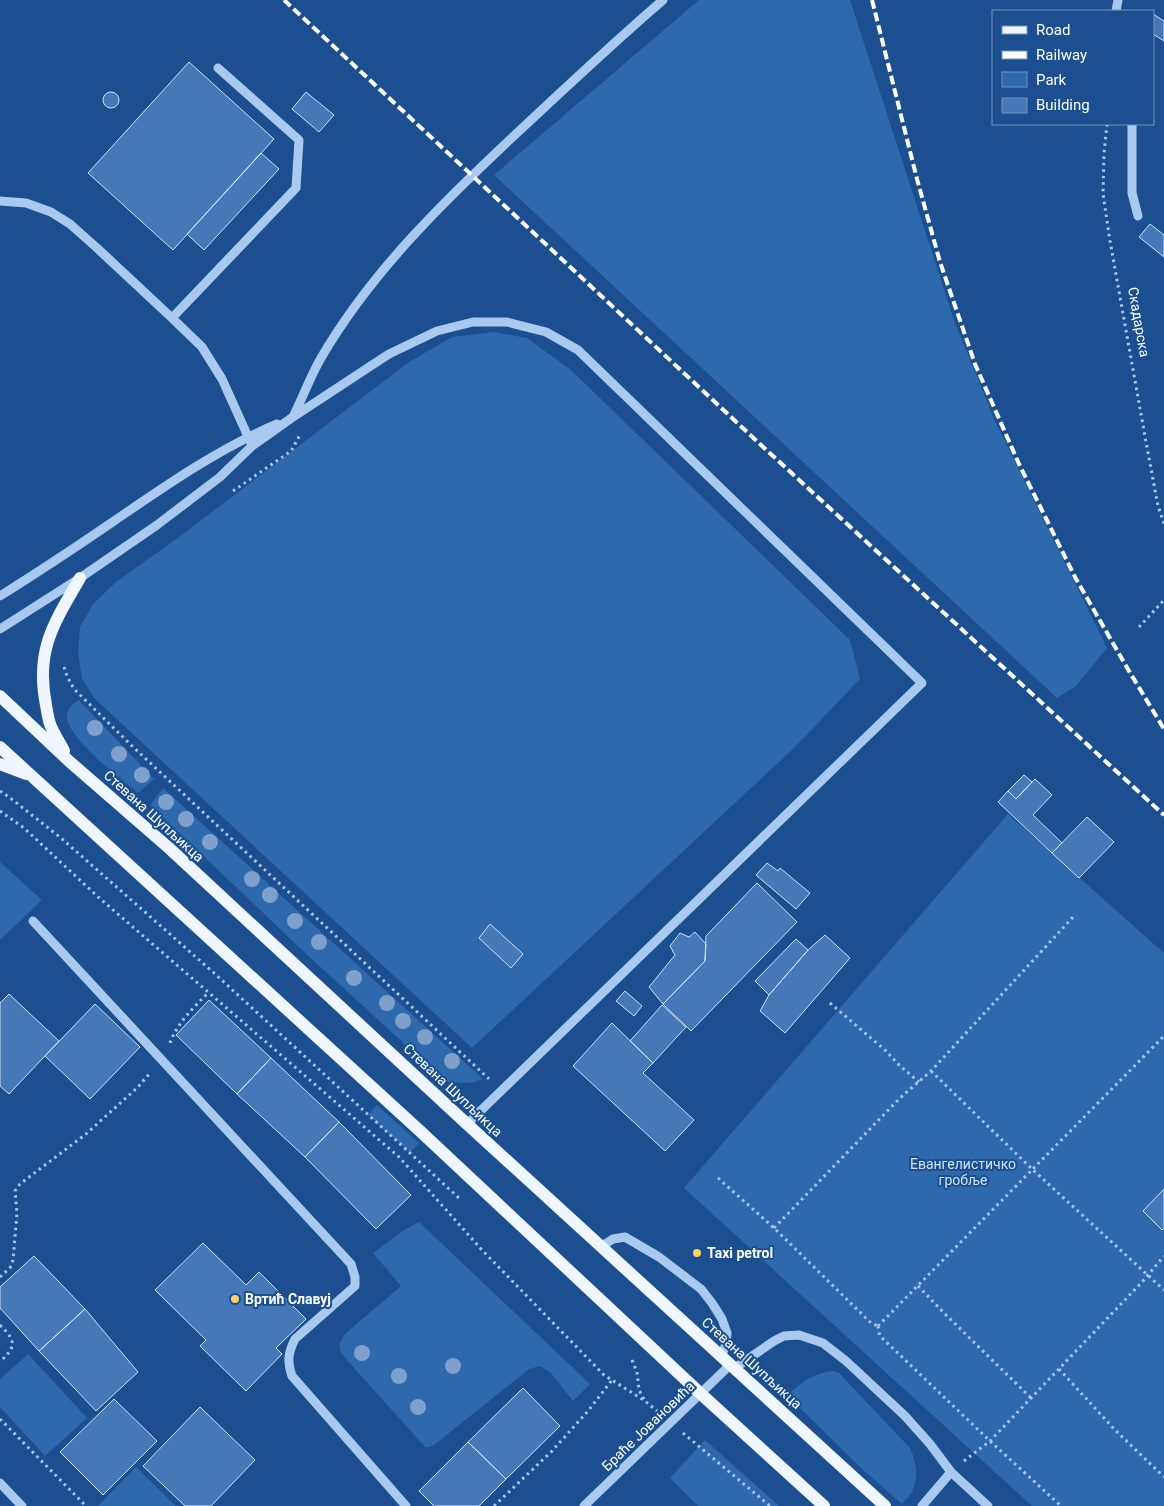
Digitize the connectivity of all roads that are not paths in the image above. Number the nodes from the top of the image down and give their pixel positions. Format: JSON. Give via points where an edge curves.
{"nodes":[{"id":1,"x":663,"y":0,"type":"edge"},
{"id":2,"x":218,"y":68,"type":"dead end"},
{"id":3,"x":1132,"y":125,"type":"edge"},
{"id":4,"x":0,"y":201,"type":"edge"},
{"id":5,"x":1138,"y":216,"type":"dead end"},
{"id":6,"x":172,"y":318,"type":"junction"},
{"id":7,"x":293,"y":417,"type":"junction"},
{"id":8,"x":247,"y":436,"type":"junction"},
{"id":9,"x":252,"y":446,"type":"junction"},
{"id":10,"x":80,"y":578,"type":"junction"},
{"id":11,"x":0,"y":596,"type":"edge"},
{"id":12,"x":0,"y":629,"type":"edge"},
{"id":13,"x":0,"y":696,"type":"edge"},
{"id":14,"x":0,"y":747,"type":"edge"},
{"id":15,"x":70,"y":762,"type":"junction"},
{"id":16,"x":0,"y":764,"type":"edge"},
{"id":17,"x":35,"y":778,"type":"junction"},
{"id":18,"x":33,"y":921,"type":"dead end"},
{"id":19,"x":467,"y":1124,"type":"junction"},
{"id":20,"x":602,"y":1246,"type":"junction"},
{"id":21,"x":729,"y":1363,"type":"junction"},
{"id":22,"x":701,"y":1394,"type":"junction"},
{"id":23,"x":951,"y":1472,"type":"junction"},
{"id":24,"x":0,"y":1483,"type":"edge"},
{"id":25,"x":22,"y":1506,"type":"edge"},
{"id":26,"x":406,"y":1506,"type":"edge"},
{"id":27,"x":584,"y":1506,"type":"edge"},
{"id":28,"x":824,"y":1506,"type":"edge"},
{"id":29,"x":885,"y":1506,"type":"edge"},
{"id":30,"x":922,"y":1506,"type":"edge"},
{"id":31,"x":988,"y":1506,"type":"edge"}],
"edges":[{"from":1,"to":7,"type":"street","via":[[472,175],[395,254],[320,359]]},
{"from":2,"to":6,"type":"street","via":[[299,140],[296,188]]},
{"from":3,"to":5,"type":"street","via":[[1132,193]]},
{"from":4,"to":6,"type":"street","via":[[26,203],[51,212],[70,224]]},
{"from":6,"to":8,"type":"street","via":[[202,347],[222,379]]},
{"from":7,"to":8,"type":"street"},
{"from":7,"to":9,"type":"street"},
{"from":7,"to":19,"type":"street","via":[[389,354],[437,331],[473,322],[507,322],[546,332],[578,350],[922,683]]},
{"from":8,"to":9,"type":"street"},
{"from":8,"to":11,"type":"street"},
{"from":9,"to":10,"type":"street","via":[[220,477]]},
{"from":10,"to":12,"type":"street"},
{"from":10,"to":15,"type":"main road","via":[[48,638],[43,662],[43,692],[50,724]]},
{"from":13,"to":15,"type":"main road","name":"Стевана Шупљикца"},
{"from":14,"to":17,"type":"main road"},
{"from":15,"to":19,"type":"main road","name":"Стевана Шупљикца","via":[[169,848]]},
{"from":16,"to":17,"type":"main road"},
{"from":17,"to":22,"type":"main road"},
{"from":18,"to":26,"type":"street","via":[[351,1264],[354,1286],[295,1339],[288,1362],[292,1376]]},
{"from":19,"to":20,"type":"main road","name":"Стевана Шупљикца"},
{"from":20,"to":21,"type":"main road","name":"Стевана Шупљикца"},
{"from":20,"to":21,"type":"street","via":[[613,1239],[625,1238],[659,1257],[702,1289],[717,1311],[726,1333]]},
{"from":21,"to":22,"type":"street","name":"Браће Јовановића"},
{"from":21,"to":23,"type":"street","name":"Браће Јовановића","via":[[784,1336],[799,1335],[823,1343],[905,1416]]},
{"from":21,"to":29,"type":"main road","name":"Стевана Шупљикца"},
{"from":22,"to":27,"type":"street","name":"Браће Јовановића"},
{"from":22,"to":28,"type":"main road"},
{"from":23,"to":30,"type":"street"},
{"from":23,"to":31,"type":"street","name":"Браће Јовановића"},
{"from":24,"to":25,"type":"street"}]}
